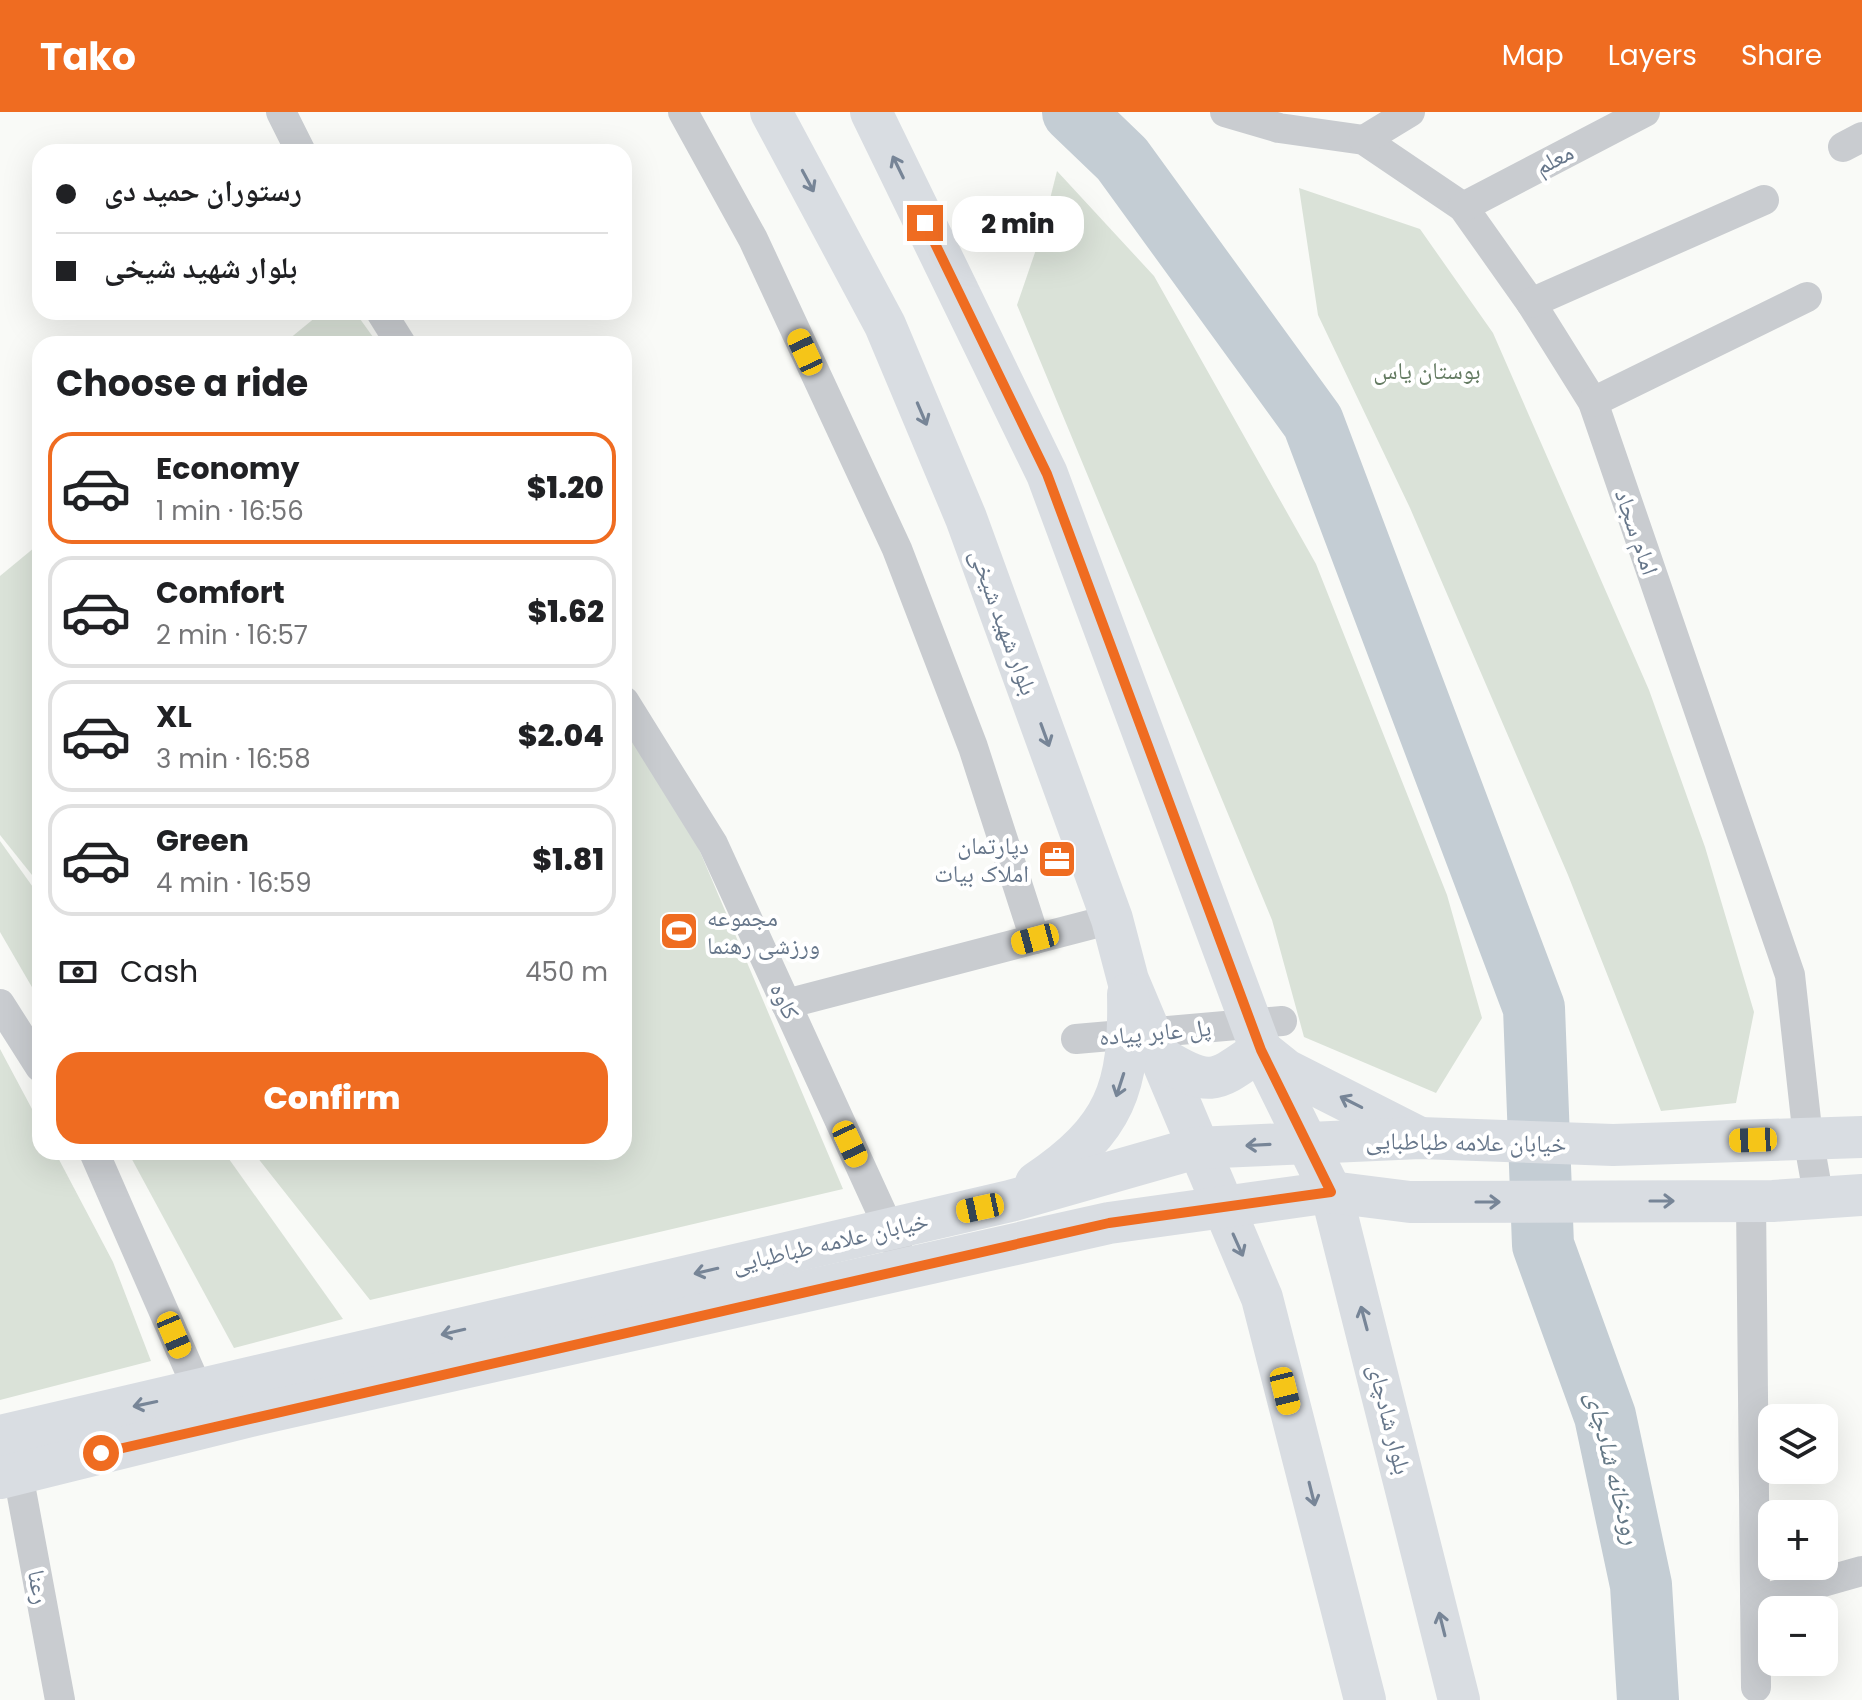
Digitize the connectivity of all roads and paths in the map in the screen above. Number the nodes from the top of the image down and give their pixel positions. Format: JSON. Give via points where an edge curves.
{"nodes":[{"id":1,"x":281,"y":112,"type":"edge"},
{"id":2,"x":683,"y":112,"type":"edge"},
{"id":3,"x":771,"y":112,"type":"edge"},
{"id":4,"x":871,"y":112,"type":"edge"},
{"id":5,"x":1225,"y":112,"type":"edge"},
{"id":6,"x":1410,"y":112,"type":"edge"},
{"id":7,"x":1645,"y":112,"type":"edge"},
{"id":8,"x":1364,"y":140,"type":"junction"},
{"id":9,"x":297,"y":144,"type":"edge"},
{"id":10,"x":1764,"y":200,"type":"dead end"},
{"id":11,"x":1463,"y":207,"type":"junction"},
{"id":12,"x":1807,"y":297,"type":"dead end"},
{"id":13,"x":1531,"y":303,"type":"junction"},
{"id":14,"x":1593,"y":402,"type":"junction"},
{"id":15,"x":632,"y":714,"type":"edge"},
{"id":16,"x":1112,"y":919,"type":"junction"},
{"id":17,"x":1035,"y":939,"type":"junction"},
{"id":18,"x":1128,"y":980,"type":"junction"},
{"id":19,"x":0,"y":1004,"type":"edge"},
{"id":20,"x":786,"y":1004,"type":"junction"},
{"id":21,"x":1272,"y":1035,"type":"junction"},
{"id":22,"x":1076,"y":1039,"type":"dead end"},
{"id":23,"x":32,"y":1054,"type":"edge"},
{"id":24,"x":1163,"y":1059,"type":"junction"},
{"id":25,"x":1862,"y":1137,"type":"edge"},
{"id":26,"x":1420,"y":1138,"type":"junction"},
{"id":27,"x":1808,"y":1138,"type":"junction"},
{"id":28,"x":1305,"y":1142,"type":"junction"},
{"id":29,"x":1196,"y":1148,"type":"junction"},
{"id":30,"x":98,"y":1160,"type":"edge"},
{"id":31,"x":1331,"y":1192,"type":"junction"},
{"id":32,"x":1862,"y":1195,"type":"edge"},
{"id":33,"x":1819,"y":1199,"type":"junction"},
{"id":34,"x":1010,"y":1201,"type":"junction"},
{"id":35,"x":1751,"y":1201,"type":"junction"},
{"id":36,"x":1220,"y":1205,"type":"junction"},
{"id":37,"x":889,"y":1228,"type":"junction"},
{"id":38,"x":906,"y":1268,"type":"junction"},
{"id":39,"x":199,"y":1392,"type":"junction"},
{"id":40,"x":7,"y":1455,"type":"edge"},
{"id":41,"x":1862,"y":1571,"type":"edge"},
{"id":42,"x":1755,"y":1601,"type":"junction"},
{"id":43,"x":1756,"y":1687,"type":"dead end"},
{"id":44,"x":60,"y":1700,"type":"edge"},
{"id":45,"x":1365,"y":1700,"type":"edge"},
{"id":46,"x":1459,"y":1700,"type":"edge"}],
"edges":[{"from":1,"to":9,"type":"street"},
{"from":2,"to":17,"type":"street","via":[[753,239],[897,549],[973,747]]},
{"from":3,"to":16,"type":"main road","name":"بلوار شهید شیخی","one_way":true,"via":[[885,325],[966,518]]},
{"from":21,"to":4,"type":"main road","one_way":true,"via":[[1047,474]]},
{"from":5,"to":8,"type":"street","name":"امام سجاد","via":[[1279,128]]},
{"from":6,"to":8,"type":"street"},
{"from":7,"to":11,"type":"street","name":"معلم"},
{"from":8,"to":11,"type":"street","name":"امام سجاد"},
{"from":10,"to":13,"type":"street"},
{"from":11,"to":13,"type":"street","name":"امام سجاد"},
{"from":12,"to":14,"type":"street"},
{"from":13,"to":14,"type":"street","name":"امام سجاد"},
{"from":14,"to":27,"type":"street","name":"امام سجاد","via":[[1790,975]]},
{"from":15,"to":20,"type":"street","name":"کاوه","via":[[713,844]]},
{"from":16,"to":17,"type":"street"},
{"from":16,"to":18,"type":"main road","name":"بلوار شهید شیخی"},
{"from":17,"to":20,"type":"street"},
{"from":18,"to":24,"type":"main road","name":"بلوار شهید شیخی"},
{"from":18,"to":34,"type":"main road","one_way":true,"via":[[1129,1043],[1122,1087],[1101,1126],[1074,1158]]},
{"from":19,"to":23,"type":"street"},
{"from":20,"to":37,"type":"street","name":"کاوه"},
{"from":21,"to":22,"type":"street","name":"پل عابر پیاده"},
{"from":21,"to":24,"type":"main road","via":[[1222,1078],[1194,1078]]},
{"from":26,"to":21,"type":"main road","one_way":true,"via":[[1286,1070]]},
{"from":21,"to":28,"type":"main road"},
{"from":24,"to":29,"type":"main road","name":"بلوار شهید شیخی"},
{"from":25,"to":27,"type":"main road","name":"خیابان علامه طباطبایی"},
{"from":26,"to":27,"type":"main road","name":"خیابان علامه طباطبایی","via":[[1613,1145]]},
{"from":26,"to":28,"type":"main road","name":"خیابان علامه طباطبایی"},
{"from":27,"to":33,"type":"street","name":"امام سجاد"},
{"from":28,"to":29,"type":"main road","name":"خیابان علامه طباطبایی","one_way":true},
{"from":28,"to":31,"type":"main road","name":"بلوار شادچای"},
{"from":29,"to":34,"type":"main road","name":"خیابان علامه طباطبایی"},
{"from":29,"to":36,"type":"main road"},
{"from":30,"to":39,"type":"street"},
{"from":31,"to":35,"type":"main road","name":"خیابان علامه طباطبایی","one_way":true,"via":[[1410,1202]]},
{"from":31,"to":36,"type":"main road","name":"خیابان علامه طباطبایی"},
{"from":46,"to":31,"type":"main road","name":"بلوار شادچای","one_way":true},
{"from":32,"to":33,"type":"main road","name":"خیابان علامه طباطبایی"},
{"from":33,"to":35,"type":"main road","name":"خیابان علامه طباطبایی"},
{"from":34,"to":37,"type":"main road","name":"خیابان علامه طباطبایی"},
{"from":35,"to":42,"type":"street"},
{"from":36,"to":38,"type":"main road","name":"خیابان علامه طباطبایی","via":[[1109,1223]]},
{"from":36,"to":45,"type":"main road","one_way":true,"via":[[1262,1298]]},
{"from":37,"to":38,"type":"street","name":"کاوه"},
{"from":37,"to":39,"type":"main road","name":"خیابان علامه طباطبایی","one_way":true},
{"from":38,"to":40,"type":"main road","name":"خیابان علامه طباطبایی","via":[[267,1412]]},
{"from":39,"to":40,"type":"main road","name":"خیابان علامه طباطبایی","one_way":true},
{"from":40,"to":44,"type":"street","name":"رعنا"},
{"from":41,"to":42,"type":"street"},
{"from":42,"to":43,"type":"street"}]}
